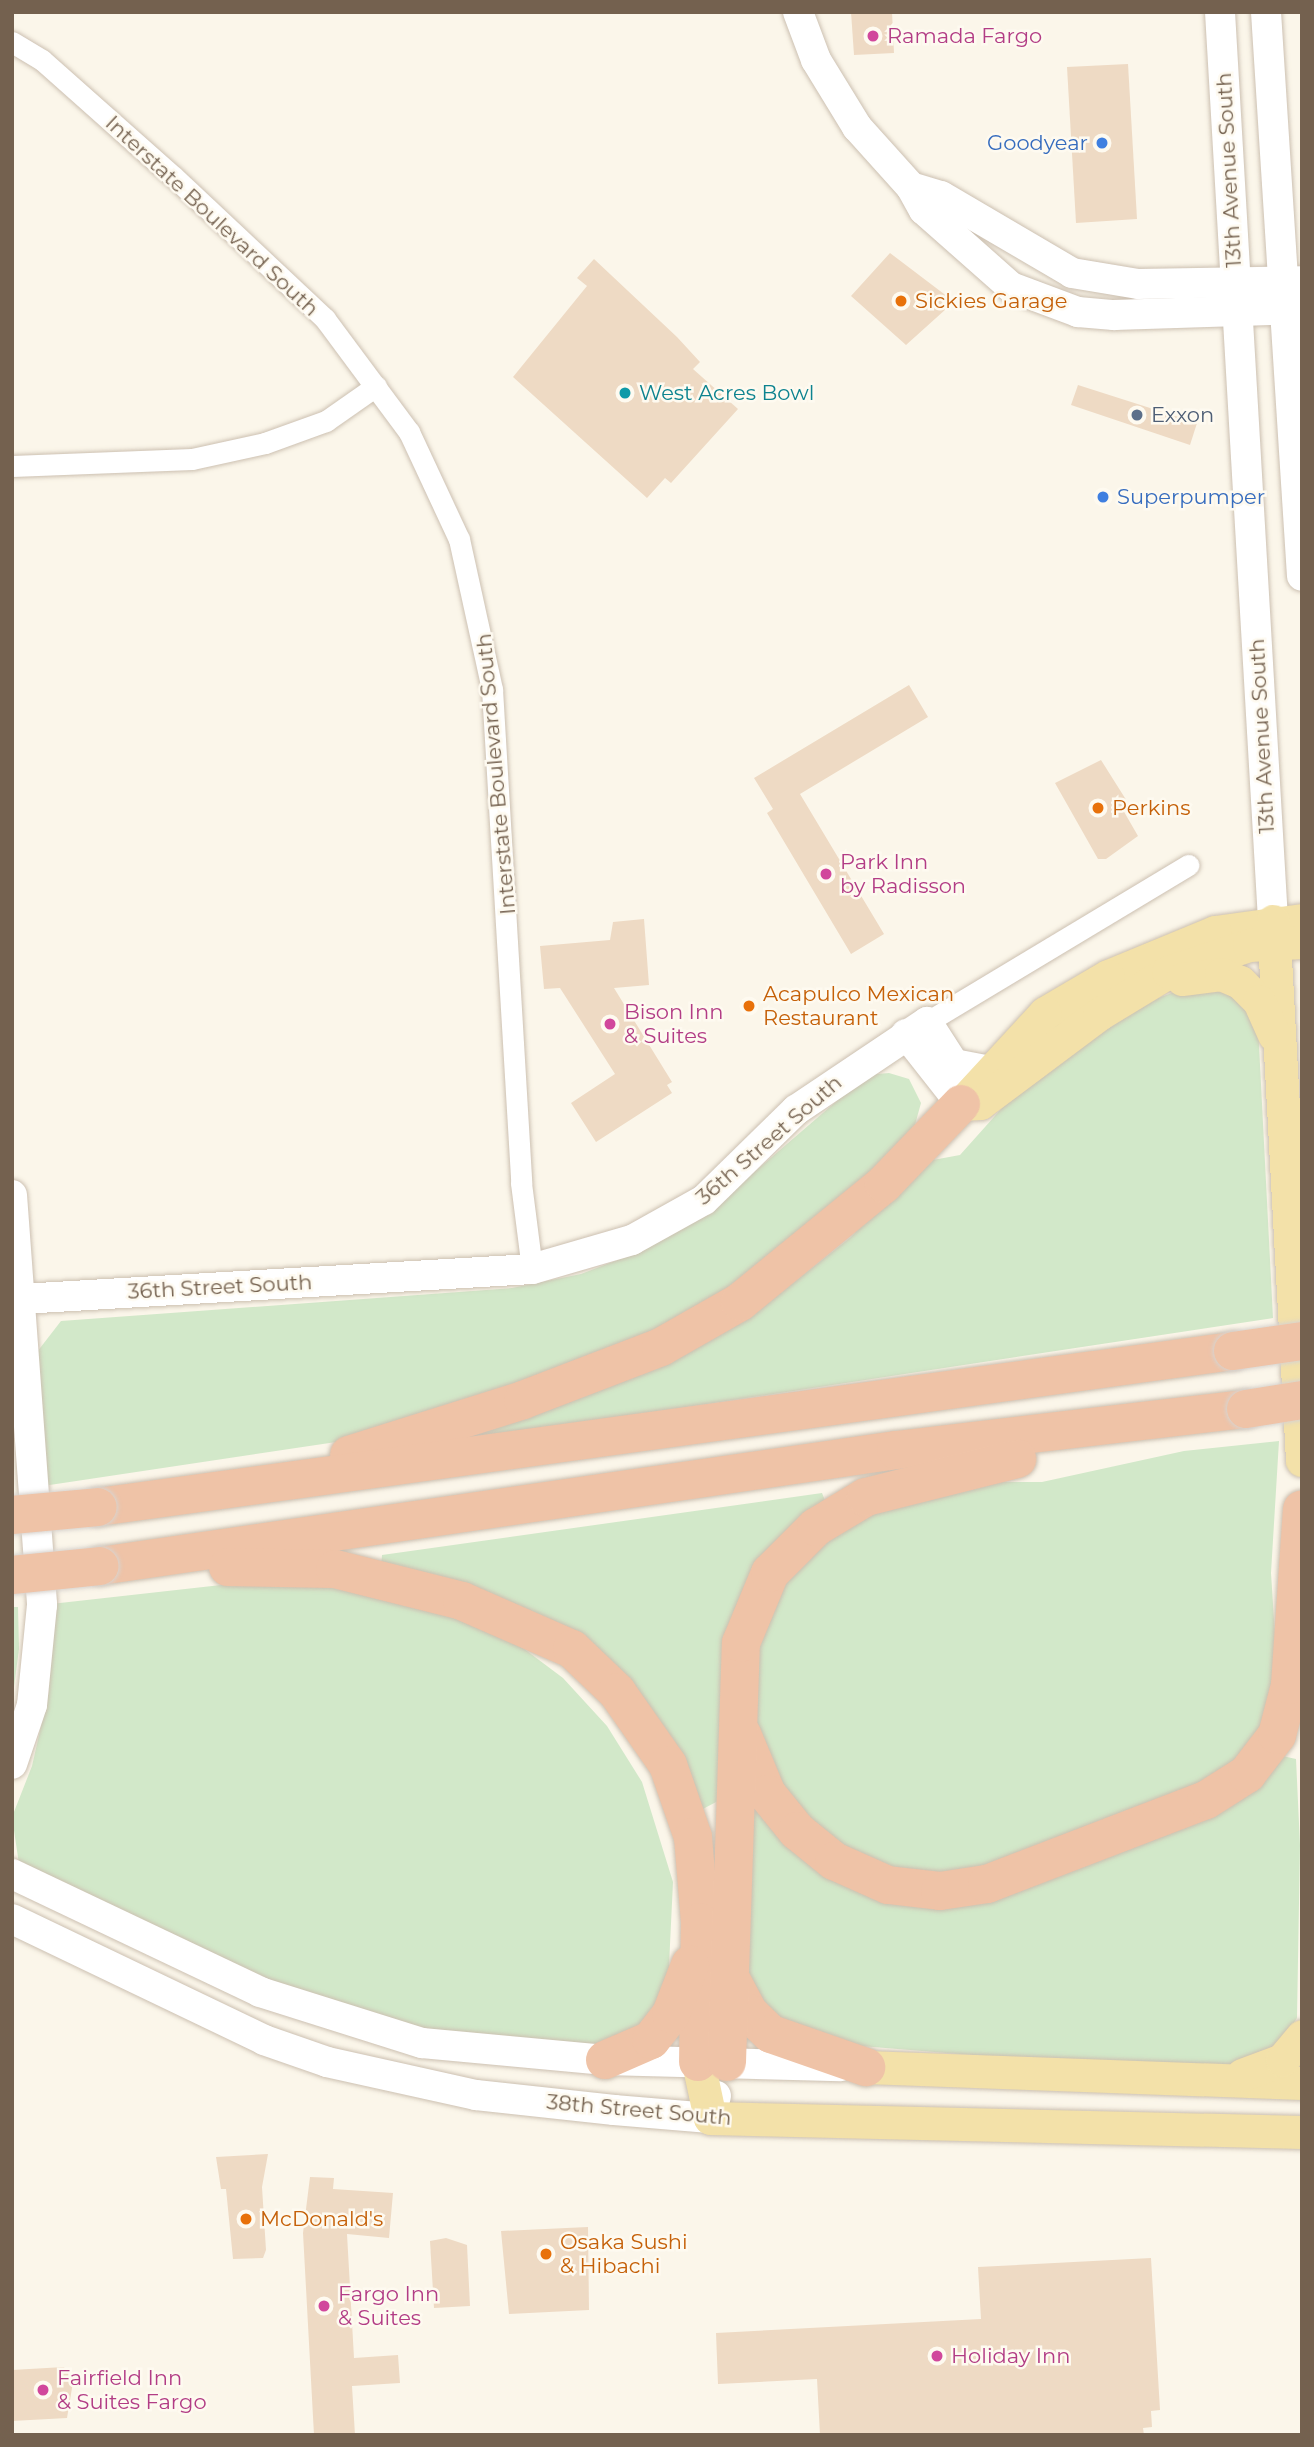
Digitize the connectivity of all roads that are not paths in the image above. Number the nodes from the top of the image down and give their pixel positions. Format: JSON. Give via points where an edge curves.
{"nodes":[{"id":1,"x":798,"y":12,"type":"edge"},
{"id":2,"x":1220,"y":12,"type":"edge"},
{"id":3,"x":1265,"y":12,"type":"edge"},
{"id":4,"x":12,"y":42,"type":"edge"},
{"id":5,"x":911,"y":187,"type":"junction"},
{"id":6,"x":1236,"y":280,"type":"junction"},
{"id":7,"x":1292,"y":281,"type":"edge"},
{"id":8,"x":1293,"y":310,"type":"edge"},
{"id":9,"x":1237,"y":313,"type":"junction"},
{"id":10,"x":376,"y":386,"type":"junction"},
{"id":11,"x":1302,"y":400,"type":"edge"},
{"id":12,"x":1293,"y":441,"type":"junction"},
{"id":13,"x":12,"y":467,"type":"edge"},
{"id":14,"x":1302,"y":576,"type":"edge"},
{"id":15,"x":1188,"y":865,"type":"dead end"},
{"id":16,"x":1288,"y":931,"type":"edge"},
{"id":17,"x":1135,"y":991,"type":"junction"},
{"id":18,"x":917,"y":1028,"type":"junction"},
{"id":19,"x":1280,"y":1051,"type":"junction"},
{"id":20,"x":986,"y":1070,"type":"junction"},
{"id":21,"x":961,"y":1104,"type":"junction"},
{"id":22,"x":12,"y":1195,"type":"edge"},
{"id":23,"x":532,"y":1269,"type":"junction"},
{"id":24,"x":16,"y":1300,"type":"edge"},
{"id":25,"x":1302,"y":1341,"type":"edge"},
{"id":26,"x":1302,"y":1400,"type":"edge"},
{"id":27,"x":1133,"y":1421,"type":"junction"},
{"id":28,"x":1302,"y":1460,"type":"edge"},
{"id":29,"x":229,"y":1493,"type":"junction"},
{"id":30,"x":1302,"y":1509,"type":"edge"},
{"id":31,"x":12,"y":1515,"type":"edge"},
{"id":32,"x":111,"y":1565,"type":"junction"},
{"id":33,"x":12,"y":1575,"type":"edge"},
{"id":34,"x":736,"y":1719,"type":"junction"},
{"id":35,"x":12,"y":1764,"type":"edge"},
{"id":36,"x":12,"y":1874,"type":"edge"},
{"id":37,"x":12,"y":1919,"type":"edge"},
{"id":38,"x":700,"y":1922,"type":"junction"},
{"id":39,"x":730,"y":1977,"type":"junction"},
{"id":40,"x":1302,"y":2036,"type":"edge"},
{"id":41,"x":605,"y":2060,"type":"junction"},
{"id":42,"x":712,"y":2062,"type":"junction"},
{"id":43,"x":866,"y":2067,"type":"junction"},
{"id":44,"x":1236,"y":2077,"type":"junction"},
{"id":45,"x":1302,"y":2083,"type":"edge"},
{"id":46,"x":710,"y":2118,"type":"junction"},
{"id":47,"x":1302,"y":2132,"type":"edge"}],
"edges":[{"from":1,"to":5,"type":"street","via":[[831,89]]},
{"from":2,"to":6,"type":"street","name":"13th Avenue South"},
{"from":3,"to":7,"type":"street"},
{"from":4,"to":10,"type":"street","name":"Interstate Boulevard South","via":[[42,60],[254,251],[325,319]]},
{"from":5,"to":6,"type":"street","via":[[941,196],[1072,273],[1138,284]]},
{"from":5,"to":9,"type":"street","via":[[924,210],[988,271],[1044,303],[1114,315]]},
{"from":6,"to":7,"type":"street"},
{"from":6,"to":9,"type":"street","name":"13th Avenue South"},
{"from":7,"to":8,"type":"street"},
{"from":8,"to":9,"type":"street"},
{"from":8,"to":12,"type":"street"},
{"from":9,"to":16,"type":"street","name":"13th Avenue South"},
{"from":10,"to":13,"type":"street","via":[[326,421],[265,443],[192,459]]},
{"from":10,"to":23,"type":"street","name":"Interstate Boulevard South","via":[[409,432],[460,539],[489,661]]},
{"from":11,"to":12,"type":"street"},
{"from":12,"to":14,"type":"street"},
{"from":15,"to":18,"type":"street","name":"36th Street South"},
{"from":16,"to":17,"type":"main road","via":[[1214,954]]},
{"from":16,"to":19,"type":"main road","name":"13th Avenue South"},
{"from":16,"to":20,"type":"main road","via":[[1215,932],[1108,976],[1045,1013]]},
{"from":17,"to":19,"type":"main road","via":[[1221,974],[1259,1001]]},
{"from":17,"to":21,"type":"main road","via":[[980,1104]]},
{"from":18,"to":20,"type":"street","via":[[954,1064]]},
{"from":18,"to":21,"type":"street"},
{"from":18,"to":23,"type":"street","name":"36th Street South","via":[[796,1110],[704,1200],[632,1241]]},
{"from":19,"to":28,"type":"main road","name":"13th Avenue South"},
{"from":20,"to":21,"type":"main road"},
{"from":21,"to":29,"type":"highway","via":[[809,1250],[740,1302],[661,1347],[523,1400],[378,1448],[283,1470]]},
{"from":22,"to":24,"type":"street"},
{"from":23,"to":24,"type":"street","name":"36th Street South"},
{"from":24,"to":35,"type":"street","via":[[42,1605],[32,1705]]},
{"from":25,"to":29,"type":"highway","bridge":true},
{"from":26,"to":27,"type":"highway","bridge":true},
{"from":27,"to":32,"type":"highway"},
{"from":27,"to":34,"type":"highway","via":[[1020,1459],[944,1473],[866,1497],[816,1527],[770,1573],[741,1643]]},
{"from":29,"to":31,"type":"highway","bridge":true},
{"from":30,"to":34,"type":"highway","via":[[1290,1685],[1277,1735],[1247,1774],[1206,1800],[1028,1871],[940,1891],[888,1885],[834,1861],[767,1794]]},
{"from":32,"to":33,"type":"highway","bridge":true},
{"from":32,"to":38,"type":"highway","via":[[335,1569],[393,1579],[516,1620],[572,1650],[617,1692],[668,1765],[693,1838]]},
{"from":34,"to":39,"type":"highway"},
{"from":36,"to":41,"type":"street","via":[[260,1992],[422,2043]]},
{"from":37,"to":46,"type":"street","name":"38th Street South","via":[[264,2040],[327,2062],[476,2095]]},
{"from":38,"to":41,"type":"highway","via":[[671,2014],[651,2040]]},
{"from":38,"to":42,"type":"highway"},
{"from":39,"to":42,"type":"highway"},
{"from":39,"to":43,"type":"highway","via":[[749,2013],[771,2034]]},
{"from":40,"to":44,"type":"main road","via":[[1282,2060]]},
{"from":41,"to":42,"type":"street"},
{"from":42,"to":43,"type":"street"},
{"from":42,"to":46,"type":"main road"},
{"from":43,"to":44,"type":"main road"},
{"from":44,"to":45,"type":"main road"},
{"from":46,"to":47,"type":"main road","name":"38th Street South"}]}
